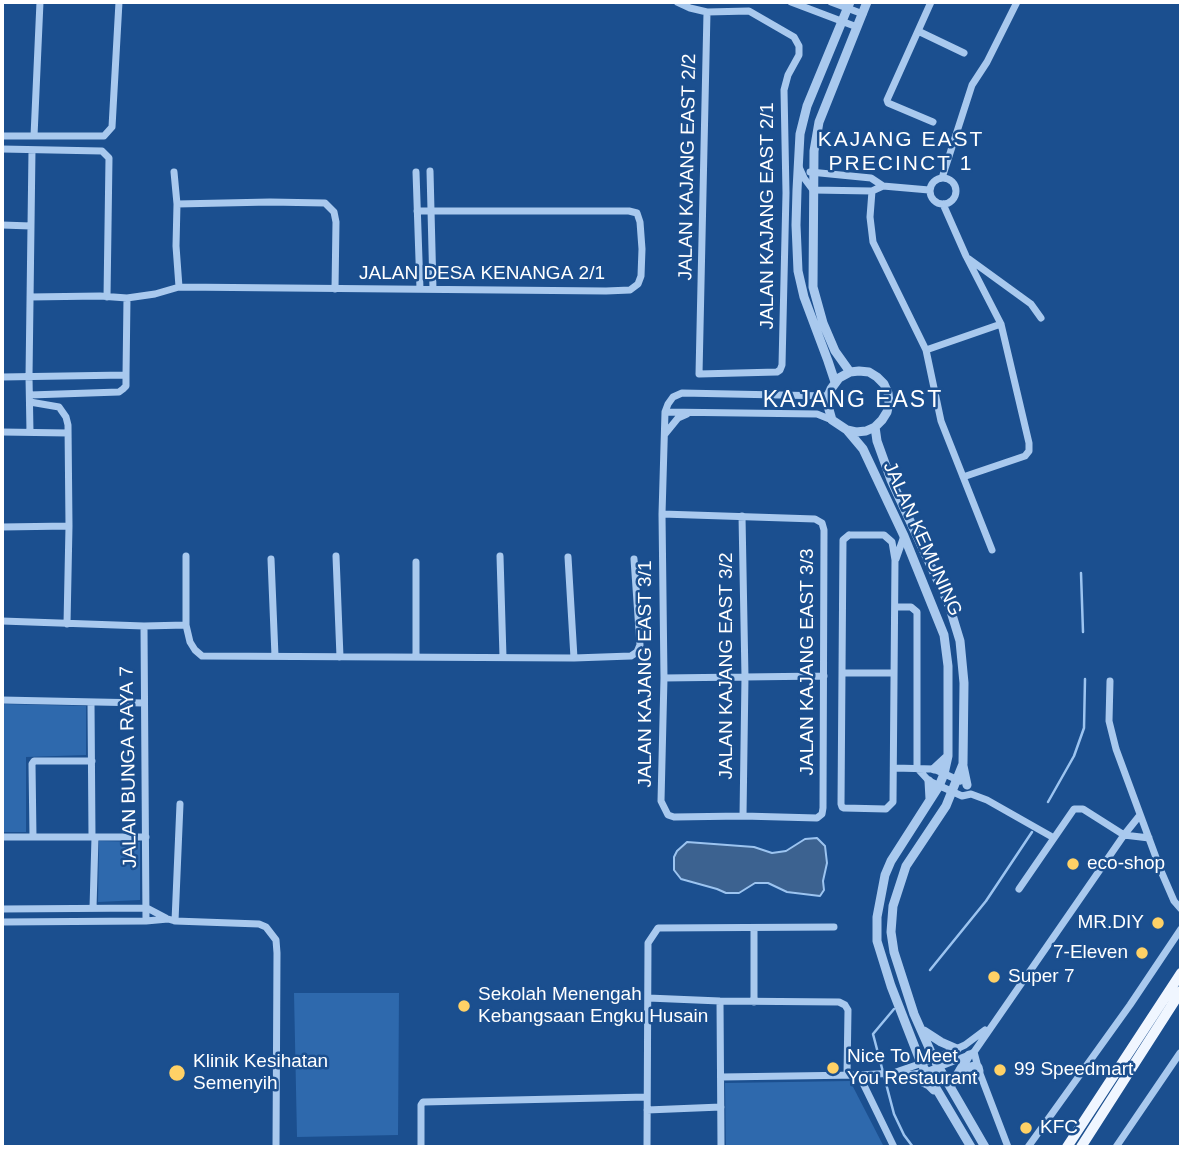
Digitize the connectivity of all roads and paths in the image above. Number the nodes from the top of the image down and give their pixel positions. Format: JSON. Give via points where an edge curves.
{"nodes":[{"id":1,"x":40,"y":2,"type":"edge"},
{"id":2,"x":119,"y":2,"type":"edge"},
{"id":3,"x":677,"y":2,"type":"edge"},
{"id":4,"x":752,"y":2,"type":"edge"},
{"id":5,"x":791,"y":2,"type":"edge"},
{"id":6,"x":831,"y":2,"type":"edge"},
{"id":7,"x":867,"y":2,"type":"edge"},
{"id":8,"x":931,"y":2,"type":"edge"},
{"id":9,"x":1017,"y":2,"type":"edge"},
{"id":10,"x":849,"y":5,"type":"edge"},
{"id":11,"x":749,"y":11,"type":"junction"},
{"id":12,"x":707,"y":12,"type":"junction"},
{"id":13,"x":863,"y":14,"type":"junction"},
{"id":14,"x":842,"y":22,"type":"junction"},
{"id":15,"x":857,"y":27,"type":"junction"},
{"id":16,"x":918,"y":31,"type":"junction"},
{"id":17,"x":964,"y":53,"type":"dead end"},
{"id":18,"x":933,"y":122,"type":"dead end"},
{"id":19,"x":2,"y":136,"type":"edge"},
{"id":20,"x":34,"y":136,"type":"junction"},
{"id":21,"x":2,"y":149,"type":"edge"},
{"id":22,"x":32,"y":150,"type":"junction"},
{"id":23,"x":798,"y":163,"type":"junction"},
{"id":24,"x":430,"y":171,"type":"dead end"},
{"id":25,"x":813,"y":171,"type":"junction"},
{"id":26,"x":174,"y":172,"type":"dead end"},
{"id":27,"x":416,"y":172,"type":"dead end"},
{"id":28,"x":803,"y":178,"type":"junction"},
{"id":29,"x":942,"y":178,"type":"junction"},
{"id":30,"x":883,"y":186,"type":"junction"},
{"id":31,"x":797,"y":190,"type":"junction"},
{"id":32,"x":813,"y":190,"type":"junction"},
{"id":33,"x":929,"y":190,"type":"junction"},
{"id":34,"x":872,"y":191,"type":"junction"},
{"id":35,"x":177,"y":204,"type":"junction"},
{"id":36,"x":943,"y":204,"type":"junction"},
{"id":37,"x":417,"y":211,"type":"junction"},
{"id":38,"x":431,"y":211,"type":"junction"},
{"id":39,"x":2,"y":225,"type":"edge"},
{"id":40,"x":31,"y":226,"type":"junction"},
{"id":41,"x":966,"y":256,"type":"junction"},
{"id":42,"x":179,"y":287,"type":"junction"},
{"id":43,"x":335,"y":289,"type":"junction"},
{"id":44,"x":420,"y":289,"type":"junction"},
{"id":45,"x":433,"y":289,"type":"junction"},
{"id":46,"x":30,"y":297,"type":"junction"},
{"id":47,"x":107,"y":297,"type":"junction"},
{"id":48,"x":127,"y":298,"type":"junction"},
{"id":49,"x":1041,"y":318,"type":"dead end"},
{"id":50,"x":1001,"y":324,"type":"junction"},
{"id":51,"x":926,"y":349,"type":"junction"},
{"id":52,"x":850,"y":372,"type":"junction"},
{"id":53,"x":126,"y":374,"type":"junction"},
{"id":54,"x":699,"y":374,"type":"joint"},
{"id":55,"x":2,"y":377,"type":"edge"},
{"id":56,"x":29,"y":377,"type":"junction"},
{"id":57,"x":835,"y":382,"type":"junction"},
{"id":58,"x":828,"y":396,"type":"junction"},
{"id":59,"x":30,"y":398,"type":"junction"},
{"id":60,"x":664,"y":412,"type":"junction"},
{"id":61,"x":690,"y":412,"type":"junction"},
{"id":62,"x":832,"y":420,"type":"junction"},
{"id":63,"x":875,"y":427,"type":"junction"},
{"id":64,"x":847,"y":430,"type":"junction"},
{"id":65,"x":2,"y":432,"type":"edge"},
{"id":66,"x":30,"y":432,"type":"junction"},
{"id":67,"x":68,"y":433,"type":"junction"},
{"id":68,"x":664,"y":435,"type":"junction"},
{"id":69,"x":963,"y":477,"type":"junction"},
{"id":70,"x":662,"y":514,"type":"junction"},
{"id":71,"x":742,"y":516,"type":"junction"},
{"id":72,"x":69,"y":526,"type":"junction"},
{"id":73,"x":2,"y":527,"type":"edge"},
{"id":74,"x":904,"y":536,"type":"junction"},
{"id":75,"x":992,"y":550,"type":"dead end"},
{"id":76,"x":187,"y":556,"type":"dead end"},
{"id":77,"x":336,"y":556,"type":"dead end"},
{"id":78,"x":500,"y":556,"type":"dead end"},
{"id":79,"x":568,"y":557,"type":"dead end"},
{"id":80,"x":271,"y":559,"type":"dead end"},
{"id":81,"x":634,"y":559,"type":"dead end"},
{"id":82,"x":895,"y":560,"type":"junction"},
{"id":83,"x":416,"y":562,"type":"dead end"},
{"id":84,"x":895,"y":607,"type":"junction"},
{"id":85,"x":2,"y":621,"type":"edge"},
{"id":86,"x":67,"y":624,"type":"junction"},
{"id":87,"x":187,"y":625,"type":"junction"},
{"id":88,"x":144,"y":626,"type":"junction"},
{"id":89,"x":275,"y":656,"type":"junction"},
{"id":90,"x":340,"y":657,"type":"junction"},
{"id":91,"x":416,"y":657,"type":"junction"},
{"id":92,"x":503,"y":657,"type":"junction"},
{"id":93,"x":573,"y":658,"type":"junction"},
{"id":94,"x":842,"y":673,"type":"junction"},
{"id":95,"x":894,"y":673,"type":"junction"},
{"id":96,"x":824,"y":676,"type":"junction"},
{"id":97,"x":745,"y":677,"type":"junction"},
{"id":98,"x":664,"y":678,"type":"junction"},
{"id":99,"x":1110,"y":681,"type":"dead end"},
{"id":100,"x":2,"y":700,"type":"edge"},
{"id":101,"x":91,"y":702,"type":"junction"},
{"id":102,"x":144,"y":703,"type":"junction"},
{"id":103,"x":948,"y":755,"type":"junction"},
{"id":104,"x":92,"y":761,"type":"junction"},
{"id":105,"x":963,"y":764,"type":"junction"},
{"id":106,"x":894,"y":768,"type":"junction"},
{"id":107,"x":917,"y":768,"type":"junction"},
{"id":108,"x":934,"y":769,"type":"junction"},
{"id":109,"x":944,"y":774,"type":"junction"},
{"id":110,"x":957,"y":780,"type":"junction"},
{"id":111,"x":929,"y":781,"type":"junction"},
{"id":112,"x":939,"y":786,"type":"junction"},
{"id":113,"x":963,"y":792,"type":"junction"},
{"id":114,"x":930,"y":801,"type":"junction"},
{"id":115,"x":180,"y":804,"type":"dead end"},
{"id":116,"x":823,"y":808,"type":"joint"},
{"id":117,"x":1140,"y":815,"type":"junction"},
{"id":118,"x":743,"y":816,"type":"junction"},
{"id":119,"x":1124,"y":835,"type":"junction"},
{"id":120,"x":2,"y":837,"type":"edge"},
{"id":121,"x":33,"y":837,"type":"junction"},
{"id":122,"x":93,"y":837,"type":"junction"},
{"id":123,"x":146,"y":837,"type":"junction"},
{"id":124,"x":1054,"y":838,"type":"junction"},
{"id":125,"x":1149,"y":838,"type":"junction"},
{"id":126,"x":1020,"y":889,"type":"dead end"},
{"id":127,"x":93,"y":908,"type":"junction"},
{"id":128,"x":147,"y":908,"type":"junction"},
{"id":129,"x":2,"y":909,"type":"edge"},
{"id":130,"x":1181,"y":909,"type":"edge"},
{"id":131,"x":171,"y":920,"type":"junction"},
{"id":132,"x":146,"y":921,"type":"junction"},
{"id":133,"x":2,"y":922,"type":"edge"},
{"id":134,"x":834,"y":927,"type":"dead end"},
{"id":135,"x":754,"y":928,"type":"junction"},
{"id":136,"x":1181,"y":929,"type":"edge"},
{"id":137,"x":1181,"y":973,"type":"edge"},
{"id":138,"x":1181,"y":991,"type":"edge"},
{"id":139,"x":648,"y":998,"type":"junction"},
{"id":140,"x":720,"y":1002,"type":"junction"},
{"id":141,"x":754,"y":1002,"type":"junction"},
{"id":142,"x":991,"y":1026,"type":"junction"},
{"id":143,"x":922,"y":1030,"type":"junction"},
{"id":144,"x":957,"y":1049,"type":"junction"},
{"id":145,"x":971,"y":1053,"type":"junction"},
{"id":146,"x":1180,"y":1053,"type":"edge"},
{"id":147,"x":937,"y":1063,"type":"junction"},
{"id":148,"x":923,"y":1068,"type":"junction"},
{"id":149,"x":960,"y":1070,"type":"junction"},
{"id":150,"x":979,"y":1071,"type":"junction"},
{"id":151,"x":892,"y":1073,"type":"junction"},
{"id":152,"x":847,"y":1075,"type":"junction"},
{"id":153,"x":859,"y":1075,"type":"junction"},
{"id":154,"x":908,"y":1075,"type":"junction"},
{"id":155,"x":721,"y":1077,"type":"junction"},
{"id":156,"x":950,"y":1087,"type":"junction"},
{"id":157,"x":938,"y":1094,"type":"junction"},
{"id":158,"x":647,"y":1097,"type":"junction"},
{"id":159,"x":721,"y":1107,"type":"junction"},
{"id":160,"x":647,"y":1110,"type":"junction"},
{"id":161,"x":276,"y":1147,"type":"edge"},
{"id":162,"x":421,"y":1147,"type":"edge"},
{"id":163,"x":647,"y":1147,"type":"edge"},
{"id":164,"x":721,"y":1147,"type":"edge"},
{"id":165,"x":894,"y":1147,"type":"edge"},
{"id":166,"x":971,"y":1147,"type":"edge"},
{"id":167,"x":985,"y":1147,"type":"edge"},
{"id":168,"x":1008,"y":1147,"type":"edge"},
{"id":169,"x":1028,"y":1147,"type":"edge"},
{"id":170,"x":1067,"y":1147,"type":"edge"},
{"id":171,"x":1081,"y":1147,"type":"edge"},
{"id":172,"x":1116,"y":1147,"type":"edge"}],
"edges":[{"from":1,"to":20,"type":"street"},
{"from":2,"to":20,"type":"street","via":[[112,127],[104,136]]},
{"from":3,"to":12,"type":"street"},
{"from":4,"to":11,"type":"street"},
{"from":5,"to":14,"type":"street"},
{"from":6,"to":10,"type":"street"},
{"from":7,"to":13,"type":"street"},
{"from":8,"to":16,"type":"street"},
{"from":9,"to":29,"type":"street","via":[[972,85]]},
{"from":10,"to":13,"type":"street"},
{"from":10,"to":14,"type":"street"},
{"from":11,"to":12,"type":"street"},
{"from":11,"to":54,"type":"street","name":"JALAN KAJANG EAST 2/1","via":[[794,37],[799,47],[784,90],[782,365],[777,372]]},
{"from":12,"to":54,"type":"street","name":"JALAN KAJANG EAST 2/2"},
{"from":13,"to":15,"type":"street"},
{"from":14,"to":15,"type":"street"},
{"from":14,"to":23,"type":"street","via":[[807,106]]},
{"from":15,"to":25,"type":"street","via":[[819,122]]},
{"from":16,"to":17,"type":"street"},
{"from":16,"to":18,"type":"street","via":[[887,100]]},
{"from":19,"to":20,"type":"street"},
{"from":21,"to":22,"type":"street"},
{"from":22,"to":40,"type":"street"},
{"from":22,"to":47,"type":"street","via":[[102,151],[109,158]]},
{"from":23,"to":28,"type":"street"},
{"from":23,"to":31,"type":"street"},
{"from":24,"to":38,"type":"street"},
{"from":25,"to":28,"type":"street"},
{"from":25,"to":30,"type":"street","via":[[871,178]]},
{"from":25,"to":32,"type":"street"},
{"from":26,"to":35,"type":"street"},
{"from":27,"to":37,"type":"street"},
{"from":28,"to":31,"type":"street"},
{"from":28,"to":32,"type":"street"},
{"from":29,"to":33,"type":"street"},
{"from":29,"to":36,"type":"street","via":[[952,182],[956,192]]},
{"from":30,"to":33,"type":"street"},
{"from":30,"to":34,"type":"street"},
{"from":31,"to":57,"type":"street","via":[[798,271],[803,297]]},
{"from":32,"to":34,"type":"street"},
{"from":32,"to":52,"type":"street","via":[[813,287],[822,323]]},
{"from":33,"to":36,"type":"street","via":[[933,200]]},
{"from":34,"to":51,"type":"street","via":[[873,242]]},
{"from":35,"to":42,"type":"street"},
{"from":35,"to":43,"type":"street","name":"JALAN DESA KENANGA 2/1","via":[[325,203],[336,222]]},
{"from":36,"to":41,"type":"street"},
{"from":37,"to":38,"type":"street"},
{"from":37,"to":44,"type":"street"},
{"from":38,"to":45,"type":"street"},
{"from":38,"to":45,"type":"street","name":"JALAN DESA KENANGA 2/1","via":[[629,211],[637,213],[641,236],[642,276],[630,290]]},
{"from":39,"to":40,"type":"street"},
{"from":40,"to":46,"type":"street"},
{"from":41,"to":49,"type":"street","via":[[1031,304]]},
{"from":41,"to":50,"type":"street"},
{"from":42,"to":43,"type":"street","name":"JALAN DESA KENANGA 2/1"},
{"from":42,"to":48,"type":"street","name":"JALAN DESA KENANGA 2/1"},
{"from":43,"to":44,"type":"street","name":"JALAN DESA KENANGA 2/1"},
{"from":44,"to":45,"type":"street","name":"JALAN DESA KENANGA 2/1"},
{"from":46,"to":47,"type":"street","name":"JALAN DESA KENANGA 2/1"},
{"from":46,"to":56,"type":"street"},
{"from":47,"to":48,"type":"street","name":"JALAN DESA KENANGA 2/1"},
{"from":48,"to":53,"type":"street"},
{"from":50,"to":51,"type":"street"},
{"from":50,"to":69,"type":"street","via":[[1029,450],[1025,456]]},
{"from":51,"to":69,"type":"street","via":[[941,421]]},
{"from":52,"to":57,"type":"street"},
{"from":52,"to":63,"type":"street","via":[[869,372],[884,384],[889,403]]},
{"from":53,"to":56,"type":"street"},
{"from":53,"to":59,"type":"street","via":[[126,386],[119,392]]},
{"from":55,"to":56,"type":"street"},
{"from":56,"to":59,"type":"street"},
{"from":57,"to":58,"type":"street"},
{"from":58,"to":60,"type":"street","via":[[682,393],[673,397]]},
{"from":58,"to":62,"type":"street"},
{"from":59,"to":66,"type":"street"},
{"from":59,"to":67,"type":"street","via":[[59,407]]},
{"from":60,"to":61,"type":"street"},
{"from":60,"to":68,"type":"street","name":"JALAN KAJANG EAST 3/1"},
{"from":61,"to":62,"type":"street","via":[[817,414]]},
{"from":61,"to":68,"type":"street"},
{"from":62,"to":64,"type":"street"},
{"from":63,"to":64,"type":"street"},
{"from":63,"to":105,"type":"street","name":"JALAN KEMUNING","via":[[891,480],[949,605],[960,641]]},
{"from":64,"to":74,"type":"street","name":"JALAN KEMUNING","via":[[863,449]]},
{"from":65,"to":66,"type":"street"},
{"from":66,"to":67,"type":"street"},
{"from":67,"to":72,"type":"street"},
{"from":68,"to":70,"type":"street","name":"JALAN KAJANG EAST 3/1"},
{"from":69,"to":75,"type":"street"},
{"from":70,"to":71,"type":"street"},
{"from":70,"to":98,"type":"street","name":"JALAN KAJANG EAST 3/1"},
{"from":71,"to":96,"type":"street","name":"JALAN KAJANG EAST 3/3","via":[[822,523]]},
{"from":71,"to":97,"type":"street","name":"JALAN KAJANG EAST 3/2"},
{"from":72,"to":73,"type":"street"},
{"from":72,"to":86,"type":"street"},
{"from":74,"to":82,"type":"street"},
{"from":74,"to":103,"type":"street","name":"JALAN KEMUNING","via":[[944,635]]},
{"from":76,"to":87,"type":"street"},
{"from":77,"to":90,"type":"street"},
{"from":78,"to":92,"type":"street"},
{"from":79,"to":93,"type":"street"},
{"from":80,"to":89,"type":"street"},
{"from":81,"to":93,"type":"street","via":[[637,652]]},
{"from":82,"to":84,"type":"street"},
{"from":82,"to":94,"type":"street","via":[[892,542],[884,535],[849,535],[843,540]]},
{"from":83,"to":91,"type":"street"},
{"from":84,"to":95,"type":"street"},
{"from":84,"to":107,"type":"street","via":[[911,607],[917,612]]},
{"from":85,"to":86,"type":"street"},
{"from":86,"to":88,"type":"street"},
{"from":87,"to":88,"type":"street"},
{"from":87,"to":89,"type":"street","via":[[190,642],[202,656]]},
{"from":88,"to":102,"type":"street","name":"JALAN BUNGA RAYA 7"},
{"from":89,"to":90,"type":"street"},
{"from":90,"to":91,"type":"street"},
{"from":91,"to":92,"type":"street"},
{"from":92,"to":93,"type":"street"},
{"from":94,"to":95,"type":"street"},
{"from":94,"to":106,"type":"street","via":[[842,807],[891,806]]},
{"from":95,"to":106,"type":"street"},
{"from":96,"to":97,"type":"street"},
{"from":96,"to":116,"type":"street","name":"JALAN KAJANG EAST 3/3"},
{"from":97,"to":98,"type":"street"},
{"from":97,"to":118,"type":"street","name":"JALAN KAJANG EAST 3/2"},
{"from":98,"to":118,"type":"street","name":"JALAN KAJANG EAST 3/1","via":[[664,809],[681,818]]},
{"from":99,"to":117,"type":"street","via":[[1109,721]]},
{"from":100,"to":101,"type":"street"},
{"from":101,"to":102,"type":"street"},
{"from":101,"to":104,"type":"street"},
{"from":102,"to":123,"type":"street","name":"JALAN BUNGA RAYA 7"},
{"from":103,"to":108,"type":"street"},
{"from":103,"to":109,"type":"street","name":"JALAN KEMUNING"},
{"from":104,"to":121,"type":"street","via":[[34,761]]},
{"from":104,"to":122,"type":"street"},
{"from":105,"to":110,"type":"street","name":"JALAN KEMUNING"},
{"from":105,"to":113,"type":"street"},
{"from":106,"to":107,"type":"street"},
{"from":107,"to":108,"type":"street"},
{"from":107,"to":111,"type":"street"},
{"from":108,"to":109,"type":"street"},
{"from":109,"to":110,"type":"street"},
{"from":109,"to":112,"type":"street","name":"JALAN KEMUNING"},
{"from":110,"to":113,"type":"street","name":"JALAN KEMUNING"},
{"from":111,"to":112,"type":"street"},
{"from":111,"to":114,"type":"street"},
{"from":112,"to":113,"type":"street"},
{"from":112,"to":114,"type":"street","name":"JALAN KEMUNING"},
{"from":113,"to":124,"type":"street","via":[[987,800]]},
{"from":113,"to":143,"type":"street","name":"JALAN KEMUNING","via":[[946,806],[906,866],[893,906],[894,951]]},
{"from":114,"to":148,"type":"street","name":"JALAN KEMUNING","via":[[891,862],[877,917],[877,940],[891,986]]},
{"from":115,"to":131,"type":"street"},
{"from":116,"to":118,"type":"street","name":"JALAN KAJANG EAST 3/1","via":[[817,818]]},
{"from":117,"to":119,"type":"street"},
{"from":117,"to":125,"type":"street"},
{"from":119,"to":124,"type":"street","via":[[1083,809],[1074,809]]},
{"from":119,"to":125,"type":"street"},
{"from":119,"to":142,"type":"street"},
{"from":120,"to":121,"type":"street"},
{"from":121,"to":122,"type":"street"},
{"from":122,"to":123,"type":"street"},
{"from":122,"to":127,"type":"street"},
{"from":123,"to":128,"type":"street","name":"JALAN BUNGA RAYA 7"},
{"from":124,"to":126,"type":"street"},
{"from":125,"to":130,"type":"street"},
{"from":127,"to":128,"type":"street"},
{"from":127,"to":129,"type":"street"},
{"from":128,"to":131,"type":"street"},
{"from":128,"to":132,"type":"street","name":"JALAN BUNGA RAYA 7"},
{"from":131,"to":132,"type":"street"},
{"from":131,"to":161,"type":"street","via":[[258,924],[267,927],[276,940]]},
{"from":132,"to":133,"type":"street"},
{"from":134,"to":135,"type":"street"},
{"from":135,"to":139,"type":"street","via":[[658,928],[648,943]]},
{"from":135,"to":141,"type":"street"},
{"from":136,"to":169,"type":"street"},
{"from":137,"to":170,"type":"main road"},
{"from":138,"to":171,"type":"main road"},
{"from":139,"to":140,"type":"street"},
{"from":139,"to":158,"type":"street"},
{"from":140,"to":141,"type":"street"},
{"from":140,"to":155,"type":"street"},
{"from":141,"to":152,"type":"street","via":[[845,1005]]},
{"from":142,"to":144,"type":"street"},
{"from":142,"to":145,"type":"street"},
{"from":143,"to":144,"type":"street"},
{"from":143,"to":147,"type":"street","name":"JALAN KEMUNING"},
{"from":144,"to":147,"type":"street"},
{"from":145,"to":147,"type":"street"},
{"from":145,"to":149,"type":"street"},
{"from":145,"to":150,"type":"street"},
{"from":146,"to":172,"type":"street"},
{"from":147,"to":148,"type":"street"},
{"from":147,"to":156,"type":"street","name":"JALAN KEMUNING"},
{"from":148,"to":151,"type":"street"},
{"from":148,"to":154,"type":"street"},
{"from":148,"to":157,"type":"street","name":"JALAN KEMUNING"},
{"from":149,"to":150,"type":"street","via":[[971,1066]]},
{"from":149,"to":156,"type":"street"},
{"from":150,"to":168,"type":"street"},
{"from":151,"to":153,"type":"street"},
{"from":151,"to":154,"type":"street"},
{"from":152,"to":153,"type":"street"},
{"from":152,"to":155,"type":"street"},
{"from":153,"to":165,"type":"street"},
{"from":154,"to":157,"type":"street"},
{"from":155,"to":159,"type":"street"},
{"from":156,"to":167,"type":"street","name":"JALAN KEMUNING"},
{"from":157,"to":166,"type":"street","name":"JALAN KEMUNING"},
{"from":158,"to":160,"type":"street"},
{"from":158,"to":162,"type":"street","via":[[423,1102]]},
{"from":159,"to":160,"type":"street"},
{"from":159,"to":164,"type":"street"},
{"from":160,"to":163,"type":"street"}]}
